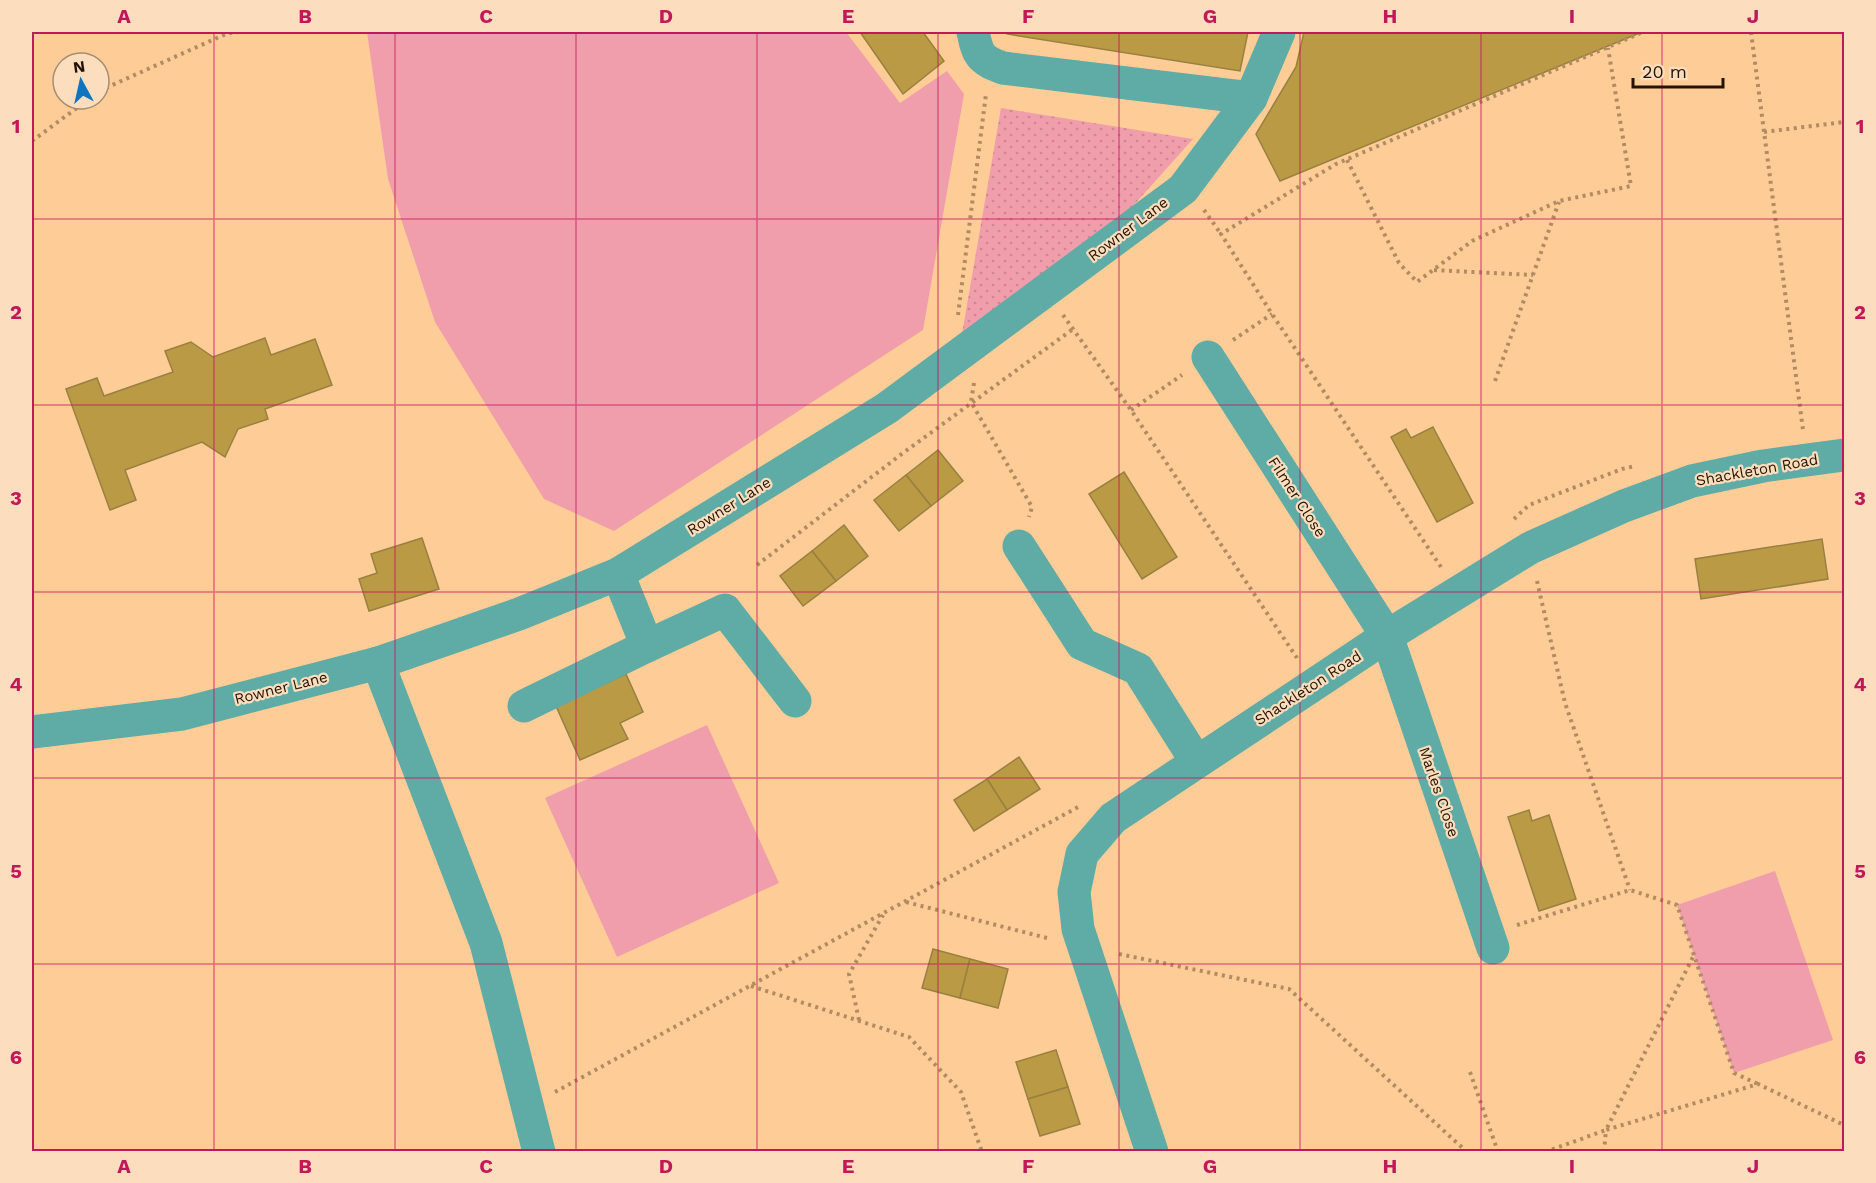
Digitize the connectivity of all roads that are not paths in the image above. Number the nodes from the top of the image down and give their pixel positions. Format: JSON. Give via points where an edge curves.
{"nodes":[{"id":1,"x":973,"y":32,"type":"edge"},
{"id":2,"x":1279,"y":32,"type":"edge"},
{"id":3,"x":1251,"y":99,"type":"junction"},
{"id":4,"x":1208,"y":357,"type":"dead end"},
{"id":5,"x":1845,"y":455,"type":"edge"},
{"id":6,"x":1019,"y":546,"type":"road end"},
{"id":7,"x":618,"y":574,"type":"junction"},
{"id":8,"x":1387,"y":636,"type":"junction"},
{"id":9,"x":647,"y":646,"type":"junction"},
{"id":10,"x":378,"y":663,"type":"junction"},
{"id":11,"x":795,"y":701,"type":"dead end"},
{"id":12,"x":524,"y":706,"type":"dead end"},
{"id":13,"x":32,"y":732,"type":"edge"},
{"id":14,"x":1196,"y":761,"type":"junction"},
{"id":15,"x":1490,"y":941,"type":"road end"},
{"id":16,"x":539,"y":1152,"type":"edge"},
{"id":17,"x":1152,"y":1152,"type":"edge"}],
"edges":[{"from":1,"to":3,"type":"street","via":[[977,52],[1003,68]]},
{"from":2,"to":3,"type":"street","name":"Rowner Lane"},
{"from":3,"to":7,"type":"street","name":"Rowner Lane","via":[[1183,189],[887,408]]},
{"from":4,"to":8,"type":"street","name":"Filmer Close"},
{"from":5,"to":8,"type":"street","name":"Shackleton Road","via":[[1692,481],[1624,506],[1530,548]]},
{"from":6,"to":14,"type":"street","via":[[1082,644],[1138,669]]},
{"from":7,"to":9,"type":"street"},
{"from":7,"to":10,"type":"street","name":"Rowner Lane","via":[[519,614]]},
{"from":8,"to":14,"type":"street","name":"Shackleton Road"},
{"from":8,"to":15,"type":"street","name":"Marles Close"},
{"from":9,"to":11,"type":"street","via":[[725,610]]},
{"from":9,"to":12,"type":"street"},
{"from":10,"to":13,"type":"street","name":"Rowner Lane","via":[[182,714]]},
{"from":10,"to":16,"type":"street","via":[[486,943]]},
{"from":14,"to":17,"type":"street","name":"Shackleton Road","via":[[1113,818],[1082,854],[1074,892],[1078,929]]}]}
